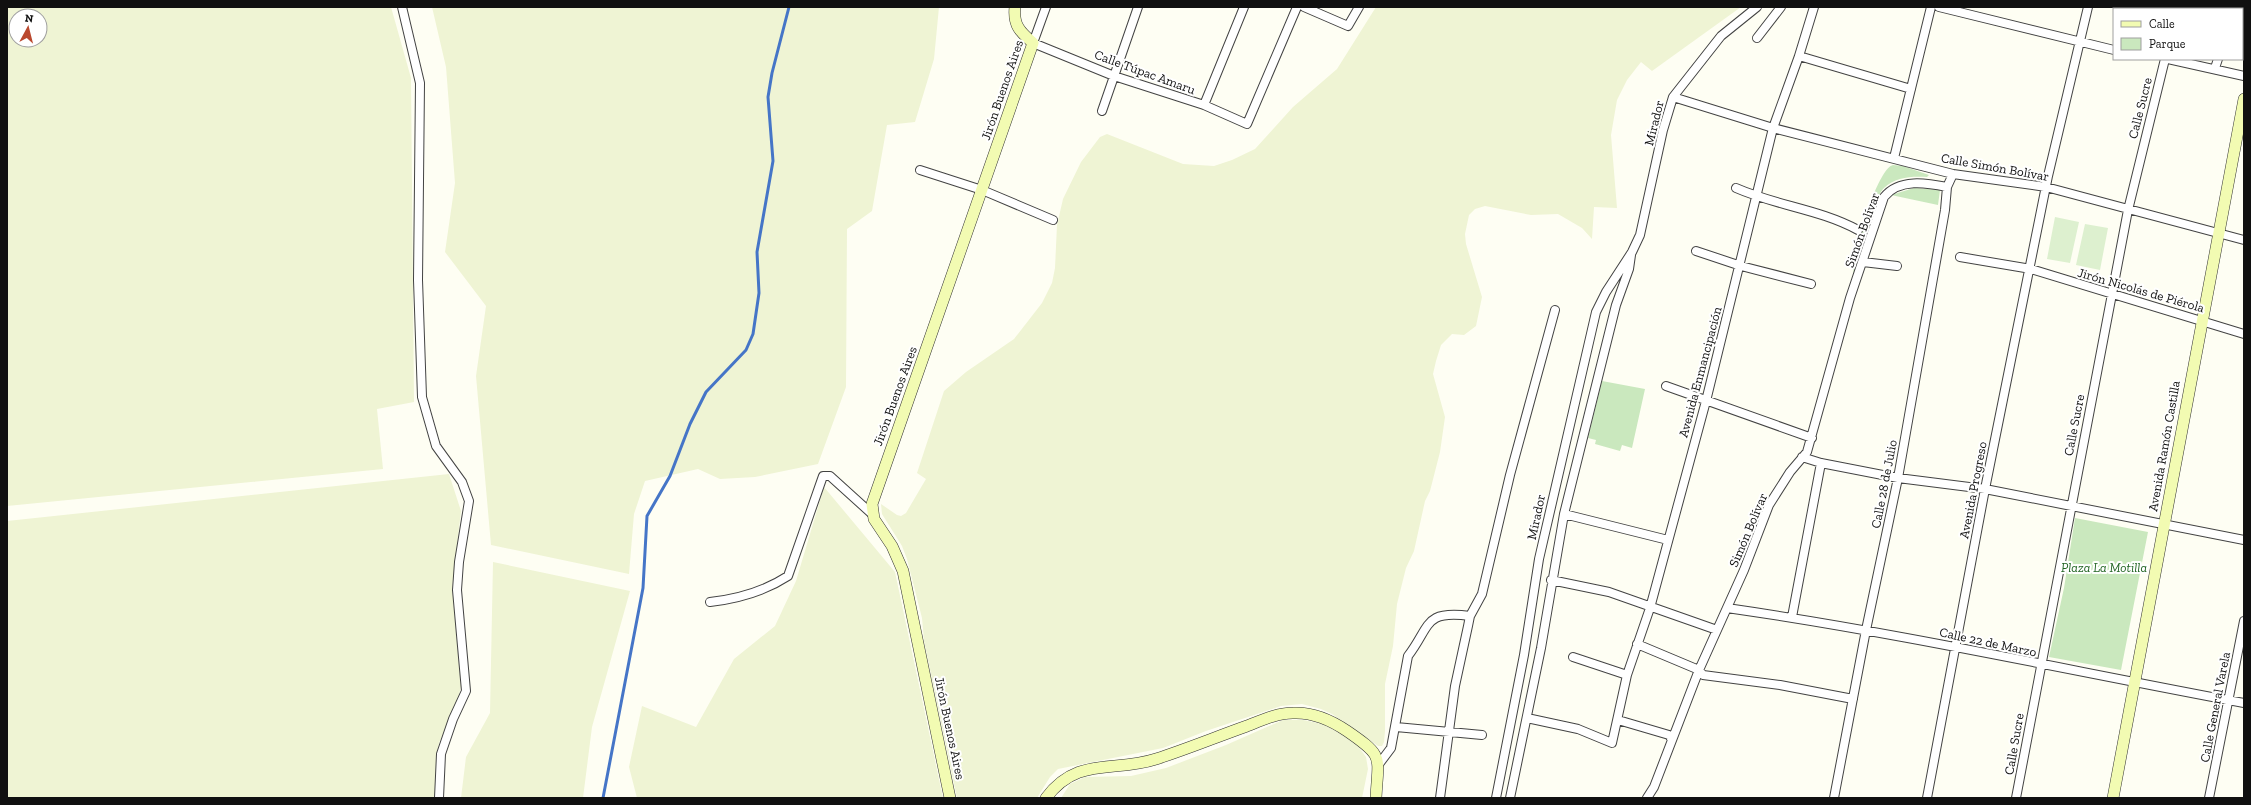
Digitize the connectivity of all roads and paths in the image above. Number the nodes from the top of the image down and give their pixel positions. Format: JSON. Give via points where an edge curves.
{"nodes":[{"id":1,"x":402,"y":7,"type":"edge"},
{"id":2,"x":1015,"y":7,"type":"edge"},
{"id":3,"x":1046,"y":7,"type":"edge"},
{"id":4,"x":1138,"y":7,"type":"edge"},
{"id":5,"x":1244,"y":7,"type":"edge"},
{"id":6,"x":1297,"y":7,"type":"edge"},
{"id":7,"x":1304,"y":7,"type":"edge"},
{"id":8,"x":1359,"y":7,"type":"edge"},
{"id":9,"x":1757,"y":7,"type":"edge"},
{"id":10,"x":1781,"y":7,"type":"edge"},
{"id":11,"x":1814,"y":7,"type":"edge"},
{"id":12,"x":1931,"y":7,"type":"edge"},
{"id":13,"x":1939,"y":7,"type":"edge"},
{"id":14,"x":2088,"y":7,"type":"edge"},
{"id":15,"x":1960,"y":9,"type":"edge"},
{"id":16,"x":1757,"y":38,"type":"dead end"},
{"id":17,"x":2081,"y":42,"type":"junction"},
{"id":18,"x":1033,"y":43,"type":"junction"},
{"id":19,"x":2113,"y":50,"type":"edge"},
{"id":20,"x":1799,"y":56,"type":"junction"},
{"id":21,"x":2166,"y":60,"type":"edge"},
{"id":22,"x":2172,"y":60,"type":"edge"},
{"id":23,"x":2218,"y":60,"type":"edge"},
{"id":24,"x":2216,"y":68,"type":"junction"},
{"id":25,"x":1114,"y":76,"type":"junction"},
{"id":26,"x":2244,"y":76,"type":"edge"},
{"id":27,"x":1911,"y":89,"type":"junction"},
{"id":28,"x":1673,"y":97,"type":"junction"},
{"id":29,"x":2244,"y":99,"type":"edge"},
{"id":30,"x":1204,"y":105,"type":"junction"},
{"id":31,"x":1102,"y":112,"type":"dead end"},
{"id":32,"x":1773,"y":128,"type":"junction"},
{"id":33,"x":1894,"y":158,"type":"junction"},
{"id":34,"x":920,"y":170,"type":"dead end"},
{"id":35,"x":1953,"y":174,"type":"junction"},
{"id":36,"x":1947,"y":187,"type":"junction"},
{"id":37,"x":2046,"y":187,"type":"junction"},
{"id":38,"x":1736,"y":188,"type":"dead end"},
{"id":39,"x":982,"y":190,"type":"junction"},
{"id":40,"x":1756,"y":197,"type":"junction"},
{"id":41,"x":2128,"y":210,"type":"junction"},
{"id":42,"x":1053,"y":220,"type":"dead end"},
{"id":43,"x":1858,"y":230,"type":"dead end"},
{"id":44,"x":2218,"y":233,"type":"junction"},
{"id":45,"x":2244,"y":240,"type":"edge"},
{"id":46,"x":1696,"y":251,"type":"dead end"},
{"id":47,"x":1632,"y":252,"type":"junction"},
{"id":48,"x":1960,"y":257,"type":"dead end"},
{"id":49,"x":1863,"y":262,"type":"junction"},
{"id":50,"x":1741,"y":266,"type":"junction"},
{"id":51,"x":1897,"y":266,"type":"dead end"},
{"id":52,"x":2031,"y":269,"type":"junction"},
{"id":53,"x":1812,"y":284,"type":"dead end"},
{"id":54,"x":2112,"y":295,"type":"junction"},
{"id":55,"x":1555,"y":310,"type":"dead end"},
{"id":56,"x":2201,"y":320,"type":"junction"},
{"id":57,"x":2244,"y":334,"type":"edge"},
{"id":58,"x":1666,"y":386,"type":"dead end"},
{"id":59,"x":1706,"y":401,"type":"junction"},
{"id":60,"x":1812,"y":438,"type":"junction"},
{"id":61,"x":1802,"y":457,"type":"junction"},
{"id":62,"x":1821,"y":463,"type":"junction"},
{"id":63,"x":1898,"y":478,"type":"junction"},
{"id":64,"x":1985,"y":489,"type":"junction"},
{"id":65,"x":2070,"y":507,"type":"junction"},
{"id":66,"x":872,"y":514,"type":"junction"},
{"id":67,"x":1564,"y":514,"type":"junction"},
{"id":68,"x":2164,"y":525,"type":"junction"},
{"id":69,"x":1668,"y":540,"type":"junction"},
{"id":70,"x":2244,"y":540,"type":"edge"},
{"id":71,"x":1552,"y":580,"type":"junction"},
{"id":72,"x":710,"y":602,"type":"dead end"},
{"id":73,"x":1650,"y":608,"type":"junction"},
{"id":74,"x":1727,"y":608,"type":"junction"},
{"id":75,"x":1470,"y":616,"type":"junction"},
{"id":76,"x":1792,"y":617,"type":"junction"},
{"id":77,"x":2244,"y":621,"type":"edge"},
{"id":78,"x":1717,"y":630,"type":"junction"},
{"id":79,"x":1866,"y":630,"type":"junction"},
{"id":80,"x":1637,"y":644,"type":"junction"},
{"id":81,"x":1955,"y":646,"type":"junction"},
{"id":82,"x":1573,"y":657,"type":"dead end"},
{"id":83,"x":2040,"y":665,"type":"junction"},
{"id":84,"x":1699,"y":670,"type":"junction"},
{"id":85,"x":1627,"y":675,"type":"junction"},
{"id":86,"x":2134,"y":683,"type":"junction"},
{"id":87,"x":1853,"y":699,"type":"junction"},
{"id":88,"x":2228,"y":700,"type":"junction"},
{"id":89,"x":2244,"y":703,"type":"edge"},
{"id":90,"x":1527,"y":718,"type":"junction"},
{"id":91,"x":1618,"y":720,"type":"junction"},
{"id":92,"x":1396,"y":727,"type":"junction"},
{"id":93,"x":1449,"y":731,"type":"junction"},
{"id":94,"x":1482,"y":735,"type":"dead end"},
{"id":95,"x":1672,"y":740,"type":"junction"},
{"id":96,"x":1379,"y":764,"type":"junction"},
{"id":97,"x":439,"y":798,"type":"edge"},
{"id":98,"x":950,"y":798,"type":"edge"},
{"id":99,"x":1046,"y":798,"type":"edge"},
{"id":100,"x":1376,"y":798,"type":"edge"},
{"id":101,"x":1440,"y":798,"type":"edge"},
{"id":102,"x":1496,"y":798,"type":"edge"},
{"id":103,"x":1510,"y":798,"type":"edge"},
{"id":104,"x":1647,"y":798,"type":"edge"},
{"id":105,"x":1834,"y":798,"type":"edge"},
{"id":106,"x":1927,"y":798,"type":"edge"},
{"id":107,"x":2016,"y":798,"type":"edge"},
{"id":108,"x":2113,"y":798,"type":"edge"},
{"id":109,"x":2209,"y":798,"type":"edge"}],
"edges":[{"from":1,"to":97,"type":"street","via":[[420,82],[418,280],[422,397],[436,446],[462,482],[469,501],[457,590],[466,691],[441,754]]},
{"from":2,"to":18,"type":"street","via":[[1016,25]]},
{"from":3,"to":18,"type":"street","name":"Jirón Buenos Aires"},
{"from":4,"to":25,"type":"street"},
{"from":5,"to":30,"type":"street"},
{"from":6,"to":30,"type":"street","name":"Calle Túpac Amaru","via":[[1247,124]]},
{"from":7,"to":8,"type":"street","via":[[1348,26]]},
{"from":9,"to":28,"type":"street","name":"Mirador","via":[[1721,36]]},
{"from":10,"to":16,"type":"street"},
{"from":11,"to":20,"type":"street","name":"Avenida Enmancipación"},
{"from":12,"to":27,"type":"street"},
{"from":13,"to":15,"type":"street"},
{"from":14,"to":17,"type":"street","name":"Avenida Progreso"},
{"from":15,"to":17,"type":"street"},
{"from":17,"to":19,"type":"street"},
{"from":17,"to":37,"type":"street","name":"Avenida Progreso"},
{"from":18,"to":25,"type":"street","name":"Calle Túpac Amaru"},
{"from":18,"to":39,"type":"street","name":"Jirón Buenos Aires"},
{"from":20,"to":27,"type":"street"},
{"from":20,"to":32,"type":"street","name":"Avenida Enmancipación"},
{"from":21,"to":41,"type":"street","name":"Calle Sucre"},
{"from":22,"to":24,"type":"street"},
{"from":23,"to":24,"type":"street"},
{"from":24,"to":26,"type":"street"},
{"from":25,"to":30,"type":"street","name":"Calle Túpac Amaru"},
{"from":25,"to":31,"type":"street"},
{"from":27,"to":33,"type":"street"},
{"from":28,"to":32,"type":"street","name":"Calle Simón Bolívar"},
{"from":28,"to":47,"type":"street","name":"Mirador","via":[[1663,130],[1645,217]]},
{"from":29,"to":44,"type":"street","name":"Avenida Ramón Castilla"},
{"from":32,"to":33,"type":"street","name":"Calle Simón Bolívar"},
{"from":32,"to":40,"type":"street","name":"Avenida Enmancipación"},
{"from":33,"to":35,"type":"street","name":"Calle Simón Bolívar"},
{"from":34,"to":39,"type":"street"},
{"from":35,"to":36,"type":"street","name":"Calle 28 de Julio"},
{"from":35,"to":37,"type":"street","name":"Calle Simón Bolívar"},
{"from":36,"to":49,"type":"street","name":"Simón Bolívar","via":[[1914,183],[1888,192],[1884,197]]},
{"from":36,"to":63,"type":"street","name":"Calle 28 de Julio","via":[[1946,210]]},
{"from":37,"to":41,"type":"street","name":"Calle Simón Bolívar"},
{"from":37,"to":52,"type":"street","name":"Avenida Progreso"},
{"from":38,"to":40,"type":"street"},
{"from":39,"to":42,"type":"street"},
{"from":39,"to":66,"type":"street","name":"Jirón Buenos Aires","via":[[874,496]]},
{"from":40,"to":43,"type":"street","via":[[1835,218]]},
{"from":40,"to":50,"type":"street","name":"Avenida Enmancipación"},
{"from":41,"to":44,"type":"street","name":"Calle Simón Bolívar"},
{"from":41,"to":54,"type":"street","name":"Calle Sucre"},
{"from":44,"to":45,"type":"street","name":"Calle Simón Bolívar"},
{"from":44,"to":56,"type":"street","name":"Avenida Ramón Castilla"},
{"from":46,"to":50,"type":"street"},
{"from":47,"to":67,"type":"street","name":"Mirador","via":[[1629,269],[1616,305]]},
{"from":47,"to":102,"type":"street","name":"Mirador","via":[[1599,305],[1590,336],[1539,559],[1524,655]]},
{"from":48,"to":52,"type":"street","name":"Jirón Nicolás de Piérola"},
{"from":49,"to":51,"type":"street"},
{"from":49,"to":60,"type":"street","name":"Simón Bolívar","via":[[1850,298]]},
{"from":50,"to":53,"type":"street"},
{"from":50,"to":59,"type":"street","name":"Avenida Enmancipación"},
{"from":52,"to":54,"type":"street","name":"Jirón Nicolás de Piérola"},
{"from":52,"to":64,"type":"street","name":"Avenida Progreso"},
{"from":54,"to":56,"type":"street","name":"Jirón Nicolás de Piérola"},
{"from":54,"to":65,"type":"street","name":"Calle Sucre"},
{"from":55,"to":75,"type":"street","via":[[1510,475],[1482,594]]},
{"from":56,"to":57,"type":"street","name":"Jirón Nicolás de Piérola"},
{"from":56,"to":68,"type":"street","name":"Avenida Ramón Castilla"},
{"from":58,"to":59,"type":"street"},
{"from":59,"to":60,"type":"street"},
{"from":59,"to":69,"type":"street","name":"Avenida Enmancipación"},
{"from":60,"to":61,"type":"street","name":"Simón Bolívar","via":[[1807,452]]},
{"from":61,"to":62,"type":"street"},
{"from":61,"to":74,"type":"street","name":"Simón Bolívar","via":[[1769,505]]},
{"from":62,"to":63,"type":"street"},
{"from":62,"to":76,"type":"street"},
{"from":63,"to":64,"type":"street"},
{"from":63,"to":79,"type":"street","name":"Calle 28 de Julio"},
{"from":64,"to":65,"type":"street"},
{"from":64,"to":81,"type":"street","name":"Avenida Progreso"},
{"from":65,"to":68,"type":"street"},
{"from":65,"to":83,"type":"street","name":"Calle Sucre"},
{"from":66,"to":72,"type":"street","via":[[830,476],[823,476],[788,576],[774,585],[729,600]]},
{"from":66,"to":98,"type":"street","name":"Jirón Buenos Aires","via":[[892,546],[903,571]]},
{"from":67,"to":69,"type":"street"},
{"from":67,"to":71,"type":"street","name":"Mirador"},
{"from":68,"to":70,"type":"street"},
{"from":68,"to":86,"type":"street","name":"Avenida Ramón Castilla"},
{"from":69,"to":73,"type":"street","name":"Avenida Enmancipación"},
{"from":71,"to":73,"type":"street","via":[[1609,592]]},
{"from":71,"to":90,"type":"street","name":"Mirador"},
{"from":73,"to":78,"type":"street"},
{"from":73,"to":80,"type":"street","name":"Avenida Enmancipación"},
{"from":74,"to":76,"type":"street","name":"Calle 22 de Marzo"},
{"from":74,"to":78,"type":"street","name":"Simón Bolívar"},
{"from":75,"to":92,"type":"street","via":[[1439,616],[1430,620],[1424,628],[1408,656]]},
{"from":75,"to":93,"type":"street"},
{"from":76,"to":79,"type":"street","name":"Calle 22 de Marzo"},
{"from":77,"to":88,"type":"street","name":"Calle General Varela"},
{"from":78,"to":84,"type":"street","name":"Simón Bolívar"},
{"from":79,"to":81,"type":"street","name":"Calle 22 de Marzo"},
{"from":79,"to":87,"type":"street","name":"Calle 28 de Julio"},
{"from":80,"to":84,"type":"street"},
{"from":80,"to":85,"type":"street","name":"Avenida Enmancipación"},
{"from":81,"to":83,"type":"street","name":"Calle 22 de Marzo"},
{"from":81,"to":106,"type":"street","name":"Avenida Progreso"},
{"from":82,"to":85,"type":"street"},
{"from":83,"to":86,"type":"street","name":"Calle 22 de Marzo"},
{"from":83,"to":107,"type":"street","name":"Calle Sucre"},
{"from":84,"to":87,"type":"street","via":[[1703,675],[1780,685]]},
{"from":84,"to":95,"type":"street","name":"Simón Bolívar"},
{"from":85,"to":91,"type":"street","name":"Avenida Enmancipación"},
{"from":86,"to":88,"type":"street","name":"Calle 22 de Marzo"},
{"from":86,"to":108,"type":"street","name":"Avenida Ramón Castilla"},
{"from":87,"to":105,"type":"street","name":"Calle 28 de Julio"},
{"from":88,"to":89,"type":"street","name":"Calle 22 de Marzo"},
{"from":88,"to":109,"type":"street","name":"Calle General Varela"},
{"from":90,"to":91,"type":"street","name":"Avenida Enmancipación","via":[[1578,729],[1612,743]]},
{"from":90,"to":103,"type":"street","name":"Mirador"},
{"from":91,"to":95,"type":"street","via":[[1669,735]]},
{"from":92,"to":93,"type":"street"},
{"from":92,"to":96,"type":"street","via":[[1391,748]]},
{"from":93,"to":94,"type":"street"},
{"from":93,"to":101,"type":"street"},
{"from":95,"to":104,"type":"street","name":"Simón Bolívar","via":[[1654,788]]},
{"from":96,"to":99,"type":"street","via":[[1376,756],[1366,745],[1334,723],[1318,716],[1293,712],[1154,760],[1078,772],[1060,782]]},
{"from":96,"to":100,"type":"street"}]}
